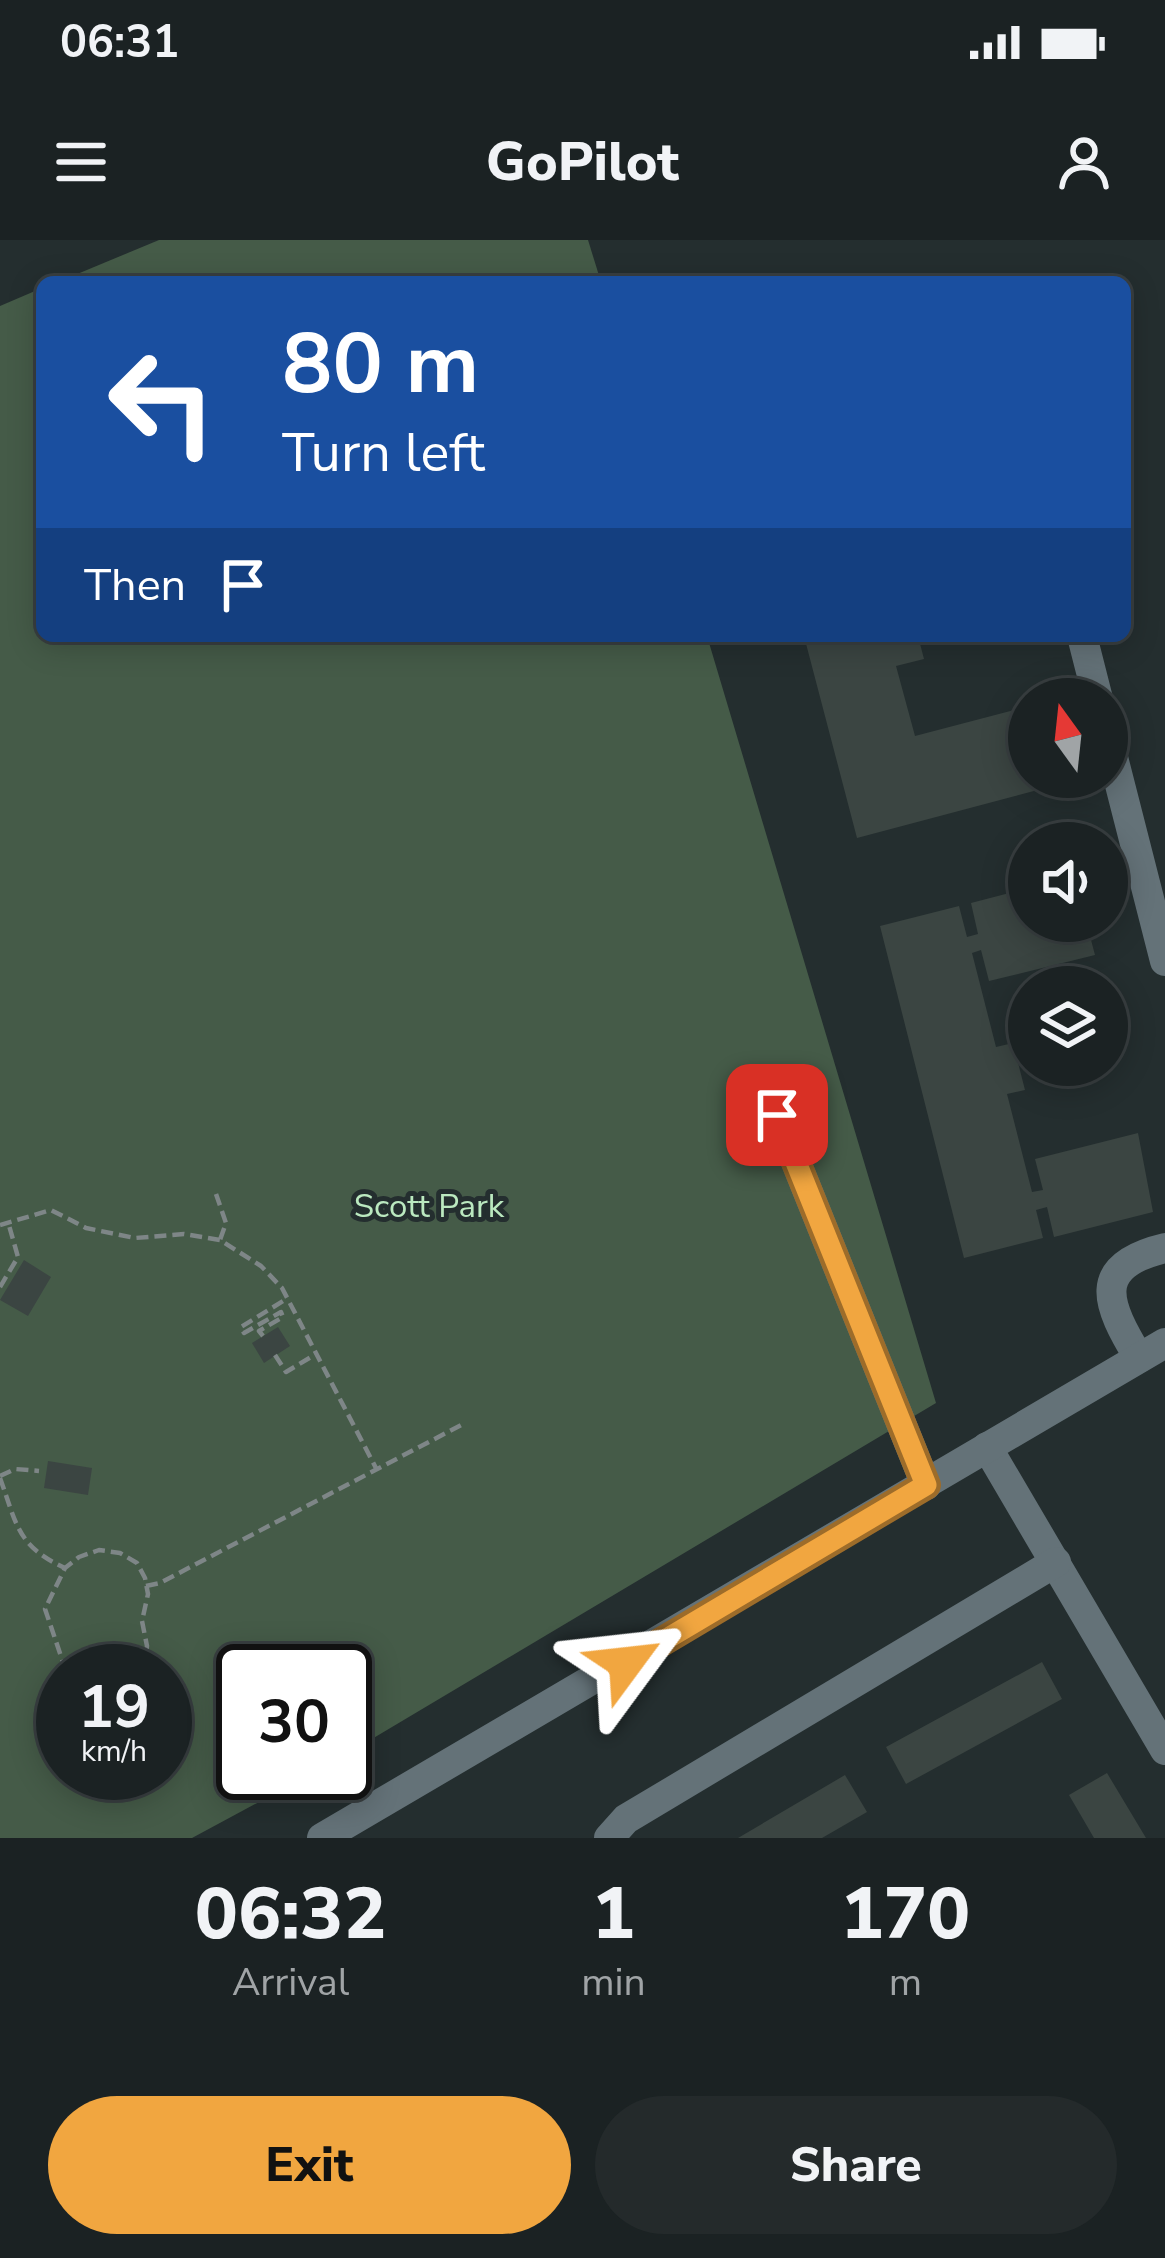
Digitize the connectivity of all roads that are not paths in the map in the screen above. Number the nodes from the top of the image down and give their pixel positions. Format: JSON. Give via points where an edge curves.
{"nodes":[{"id":1,"x":1084,"y":642,"type":"edge"},
{"id":2,"x":1093,"y":678,"type":"edge"},
{"id":3,"x":1123,"y":798,"type":"edge"},
{"id":4,"x":1165,"y":962,"type":"edge"},
{"id":5,"x":777,"y":1115,"type":"dead end"},
{"id":6,"x":1165,"y":1248,"type":"edge"},
{"id":7,"x":1152,"y":1351,"type":"edge"},
{"id":8,"x":987,"y":1447,"type":"junction"},
{"id":9,"x":926,"y":1485,"type":"junction"},
{"id":10,"x":1056,"y":1562,"type":"junction"},
{"id":11,"x":1165,"y":1750,"type":"edge"},
{"id":12,"x":322,"y":1838,"type":"edge"},
{"id":13,"x":609,"y":1838,"type":"edge"}],
"edges":[{"from":1,"to":2,"type":"street"},
{"from":3,"to":4,"type":"street"},
{"from":5,"to":9,"type":"street"},
{"from":6,"to":7,"type":"street","via":[[1123,1263],[1110,1281],[1118,1324]]},
{"from":7,"to":8,"type":"street"},
{"from":8,"to":9,"type":"street"},
{"from":8,"to":10,"type":"street"},
{"from":9,"to":12,"type":"street"},
{"from":10,"to":11,"type":"street"},
{"from":10,"to":13,"type":"street","via":[[626,1819]]}]}
